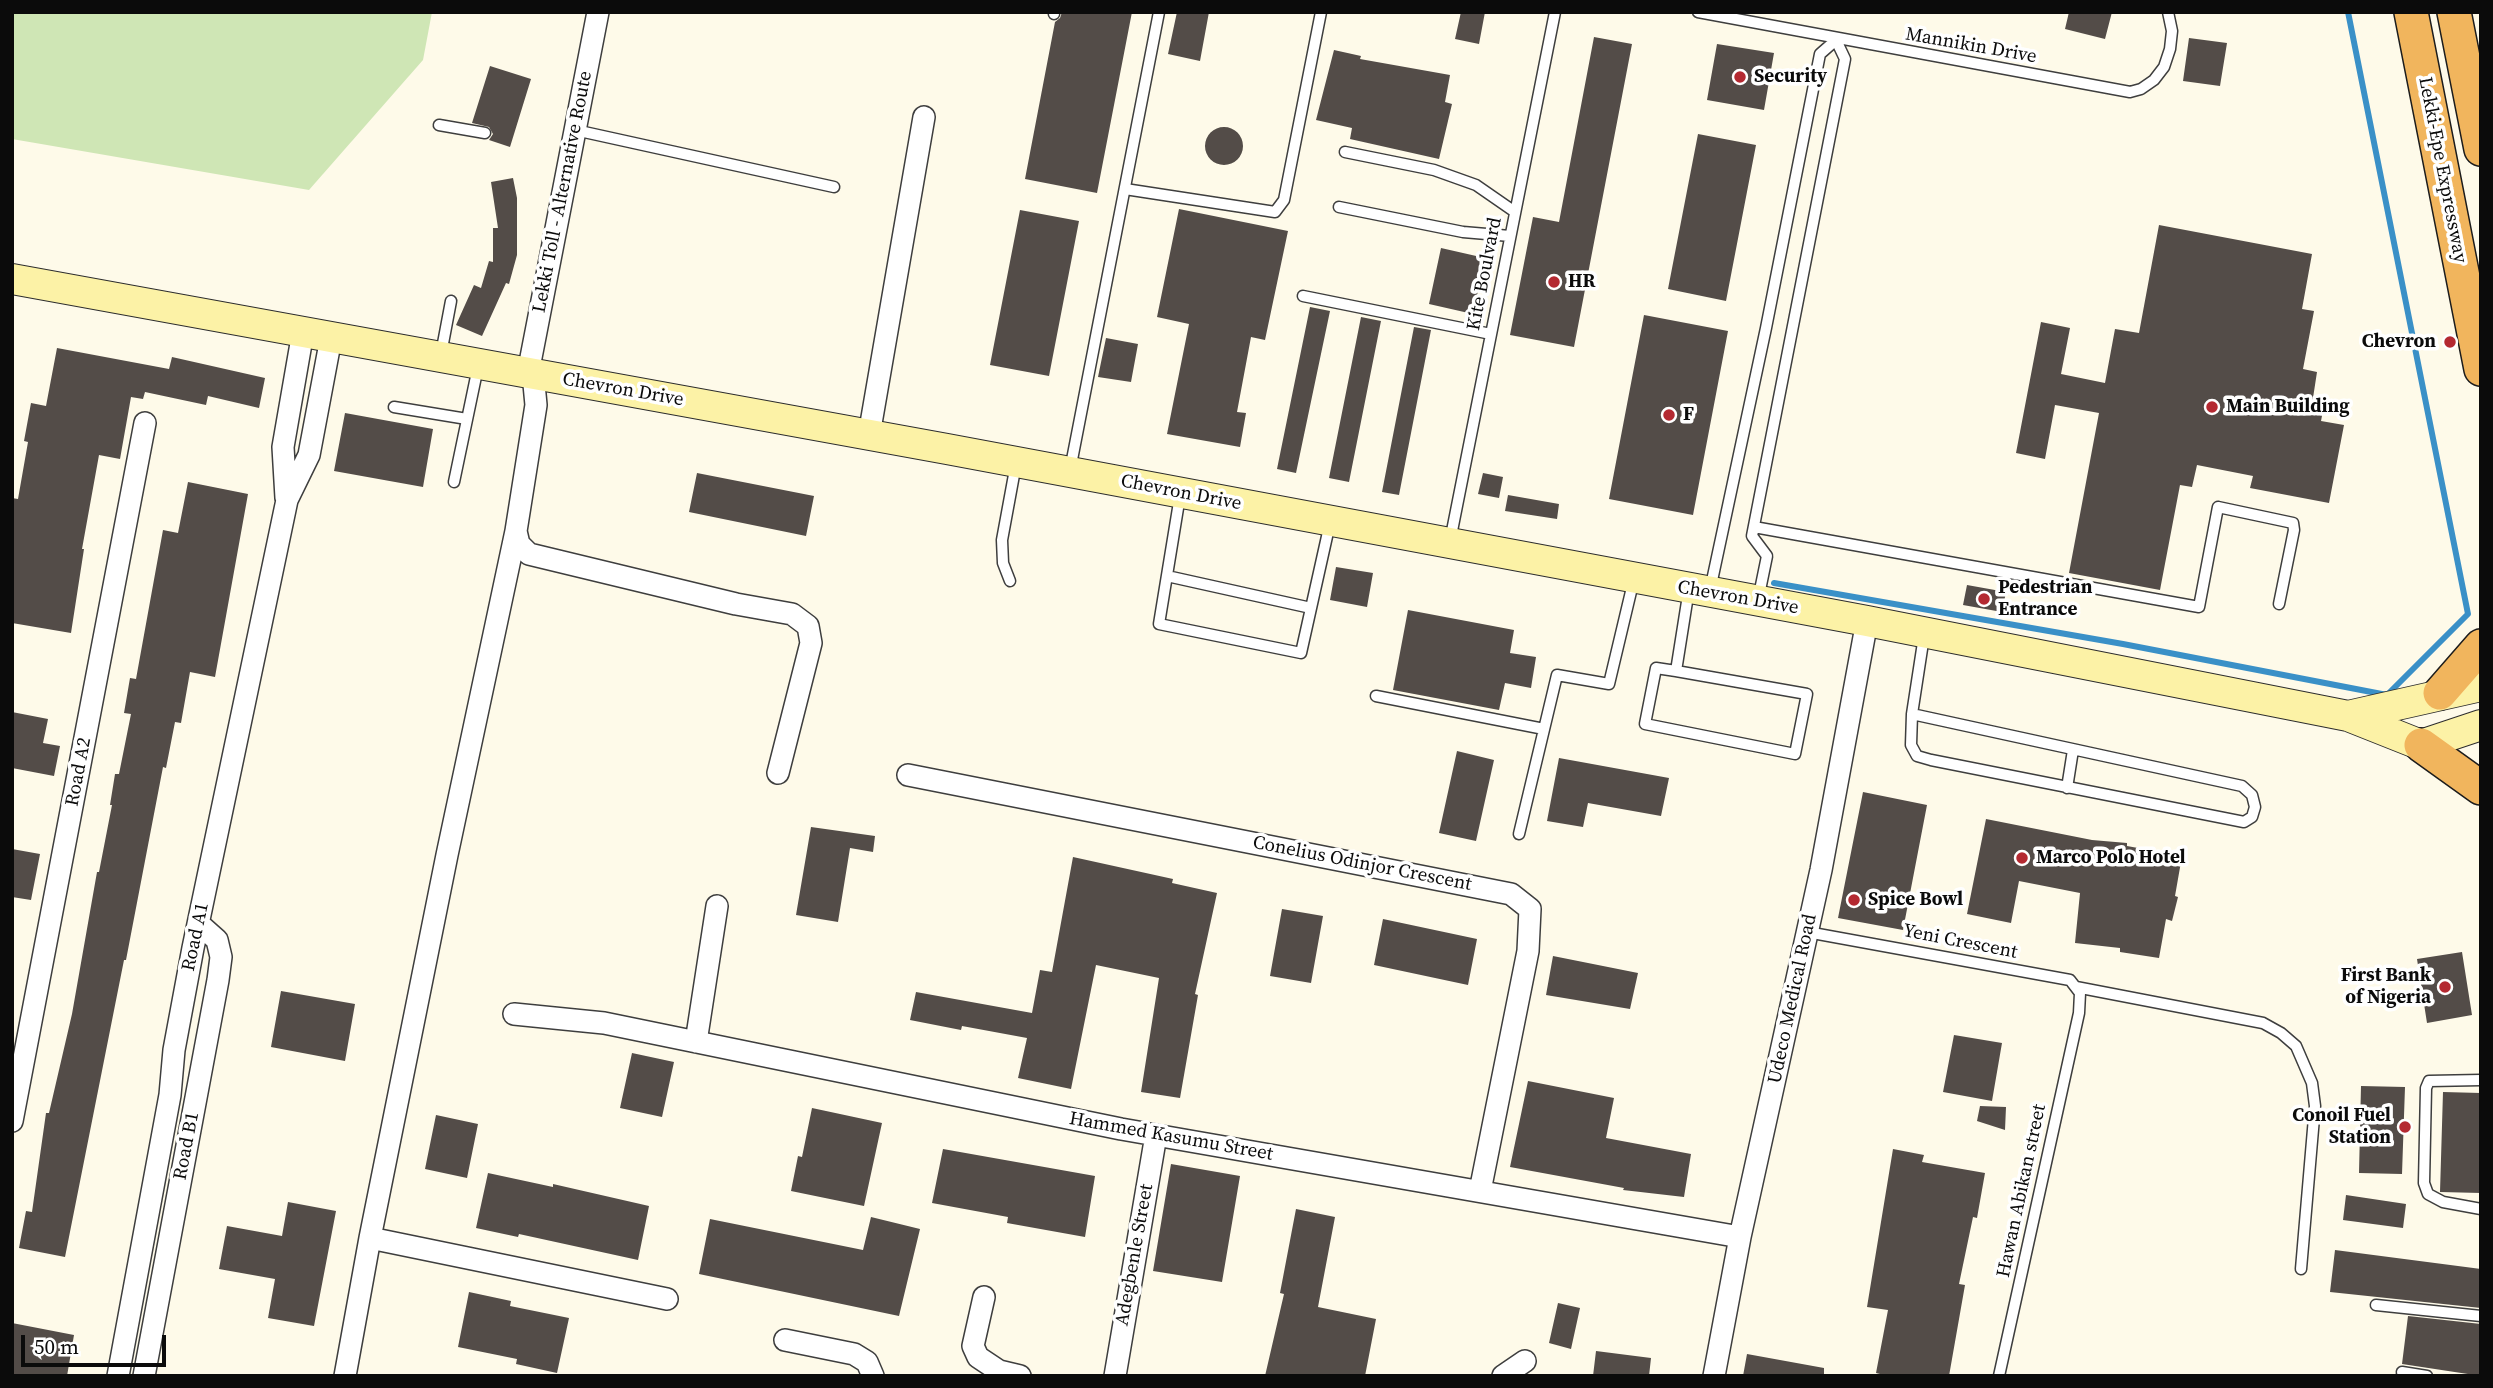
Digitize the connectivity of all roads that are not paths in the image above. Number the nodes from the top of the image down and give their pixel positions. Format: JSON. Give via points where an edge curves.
{"nodes":[{"id":1,"x":598,"y":12,"type":"edge"},
{"id":2,"x":1159,"y":12,"type":"edge"},
{"id":3,"x":1321,"y":12,"type":"edge"},
{"id":4,"x":1555,"y":12,"type":"edge"},
{"id":5,"x":1698,"y":12,"type":"edge"},
{"id":6,"x":2168,"y":12,"type":"edge"},
{"id":7,"x":2411,"y":12,"type":"edge"},
{"id":8,"x":2454,"y":12,"type":"edge"},
{"id":9,"x":1836,"y":40,"type":"junction"},
{"id":10,"x":924,"y":117,"type":"dead end"},
{"id":11,"x":439,"y":125,"type":"dead end"},
{"id":12,"x":575,"y":130,"type":"junction"},
{"id":13,"x":485,"y":133,"type":"dead end"},
{"id":14,"x":2481,"y":149,"type":"edge"},
{"id":15,"x":1345,"y":152,"type":"dead end"},
{"id":16,"x":834,"y":187,"type":"dead end"},
{"id":17,"x":1125,"y":189,"type":"junction"},
{"id":18,"x":1339,"y":207,"type":"dead end"},
{"id":19,"x":1515,"y":212,"type":"junction"},
{"id":20,"x":1510,"y":236,"type":"junction"},
{"id":21,"x":12,"y":279,"type":"edge"},
{"id":22,"x":1303,"y":296,"type":"dead end"},
{"id":23,"x":451,"y":302,"type":"dead end"},
{"id":24,"x":1491,"y":334,"type":"junction"},
{"id":25,"x":317,"y":335,"type":"junction"},
{"id":26,"x":440,"y":357,"type":"junction"},
{"id":27,"x":478,"y":364,"type":"junction"},
{"id":28,"x":2480,"y":365,"type":"edge"},
{"id":29,"x":528,"y":373,"type":"junction"},
{"id":30,"x":394,"y":407,"type":"dead end"},
{"id":31,"x":467,"y":419,"type":"junction"},
{"id":32,"x":145,"y":423,"type":"dead end"},
{"id":33,"x":869,"y":435,"type":"junction"},
{"id":34,"x":1016,"y":462,"type":"junction"},
{"id":35,"x":1070,"y":472,"type":"junction"},
{"id":36,"x":454,"y":482,"type":"dead end"},
{"id":37,"x":1181,"y":493,"type":"junction"},
{"id":38,"x":1330,"y":521,"type":"junction"},
{"id":39,"x":1754,"y":527,"type":"junction"},
{"id":40,"x":516,"y":531,"type":"junction"},
{"id":41,"x":1449,"y":544,"type":"junction"},
{"id":42,"x":1167,"y":576,"type":"junction"},
{"id":43,"x":1634,"y":579,"type":"junction"},
{"id":44,"x":1010,"y":581,"type":"dead end"},
{"id":45,"x":1699,"y":591,"type":"junction"},
{"id":46,"x":1758,"y":602,"type":"junction"},
{"id":47,"x":2279,"y":604,"type":"dead end"},
{"id":48,"x":1311,"y":608,"type":"junction"},
{"id":49,"x":1867,"y":621,"type":"junction"},
{"id":50,"x":1924,"y":633,"type":"junction"},
{"id":51,"x":2481,"y":646,"type":"edge"},
{"id":52,"x":1676,"y":671,"type":"junction"},
{"id":53,"x":2481,"y":686,"type":"edge"},
{"id":54,"x":2440,"y":693,"type":"junction"},
{"id":55,"x":1376,"y":696,"type":"dead end"},
{"id":56,"x":1912,"y":714,"type":"junction"},
{"id":57,"x":2348,"y":716,"type":"junction"},
{"id":58,"x":2481,"y":725,"type":"edge"},
{"id":59,"x":1544,"y":729,"type":"junction"},
{"id":60,"x":2421,"y":745,"type":"junction"},
{"id":61,"x":2073,"y":750,"type":"junction"},
{"id":62,"x":778,"y":773,"type":"dead end"},
{"id":63,"x":908,"y":775,"type":"dead end"},
{"id":64,"x":2067,"y":788,"type":"junction"},
{"id":65,"x":2481,"y":788,"type":"edge"},
{"id":66,"x":1519,"y":834,"type":"dead end"},
{"id":67,"x":718,"y":906,"type":"dead end"},
{"id":68,"x":199,"y":924,"type":"junction"},
{"id":69,"x":1807,"y":932,"type":"junction"},
{"id":70,"x":2076,"y":987,"type":"junction"},
{"id":71,"x":514,"y":1014,"type":"dead end"},
{"id":72,"x":696,"y":1042,"type":"junction"},
{"id":73,"x":2481,"y":1080,"type":"edge"},
{"id":74,"x":12,"y":1121,"type":"edge"},
{"id":75,"x":1156,"y":1135,"type":"junction"},
{"id":76,"x":1480,"y":1191,"type":"junction"},
{"id":77,"x":2481,"y":1209,"type":"edge"},
{"id":78,"x":1741,"y":1237,"type":"junction"},
{"id":79,"x":370,"y":1238,"type":"junction"},
{"id":80,"x":2301,"y":1269,"type":"dead end"},
{"id":81,"x":984,"y":1297,"type":"dead end"},
{"id":82,"x":667,"y":1299,"type":"dead end"},
{"id":83,"x":2376,"y":1305,"type":"dead end"},
{"id":84,"x":2481,"y":1316,"type":"edge"},
{"id":85,"x":785,"y":1340,"type":"dead end"},
{"id":86,"x":1525,"y":1361,"type":"dead end"},
{"id":87,"x":2402,"y":1372,"type":"dead end"},
{"id":88,"x":118,"y":1376,"type":"edge"},
{"id":89,"x":144,"y":1376,"type":"edge"},
{"id":90,"x":345,"y":1376,"type":"edge"},
{"id":91,"x":873,"y":1376,"type":"edge"},
{"id":92,"x":1020,"y":1376,"type":"edge"},
{"id":93,"x":1115,"y":1376,"type":"edge"},
{"id":94,"x":1503,"y":1376,"type":"edge"},
{"id":95,"x":1714,"y":1376,"type":"edge"},
{"id":96,"x":2000,"y":1376,"type":"edge"},
{"id":97,"x":2427,"y":1376,"type":"edge"}],
"edges":[{"from":1,"to":12,"type":"street","name":"Lekki Toll - Alternative Route"},
{"from":2,"to":17,"type":"lane"},
{"from":3,"to":17,"type":"lane","via":[[1284,201],[1275,212]]},
{"from":4,"to":19,"type":"lane","name":"Kite Boulvard"},
{"from":5,"to":9,"type":"lane","name":"Mannikin Drive"},
{"from":6,"to":9,"type":"lane","name":"Mannikin Drive","via":[[2172,31],[2164,67],[2154,80],[2130,92]]},
{"from":7,"to":28,"type":"highway","name":"Lekki-Epe Expressway"},
{"from":8,"to":14,"type":"highway"},
{"from":9,"to":39,"type":"lane","via":[[1845,59]]},
{"from":9,"to":45,"type":"lane","via":[[1820,54],[1766,328]]},
{"from":10,"to":33,"type":"street"},
{"from":11,"to":13,"type":"lane"},
{"from":12,"to":16,"type":"lane"},
{"from":12,"to":29,"type":"street","name":"Lekki Toll - Alternative Route"},
{"from":15,"to":19,"type":"lane","via":[[1434,170],[1476,185]]},
{"from":17,"to":35,"type":"lane"},
{"from":18,"to":20,"type":"lane","via":[[1463,232]]},
{"from":19,"to":20,"type":"lane","name":"Kite Boulvard"},
{"from":20,"to":24,"type":"lane","name":"Kite Boulvard"},
{"from":21,"to":25,"type":"main road","name":"Chevron Drive"},
{"from":22,"to":24,"type":"lane"},
{"from":23,"to":26,"type":"lane"},
{"from":24,"to":41,"type":"lane","name":"Kite Boulvard"},
{"from":25,"to":26,"type":"main road","name":"Chevron Drive"},
{"from":25,"to":68,"type":"street","name":"Road A1","via":[[309,455],[287,500]]},
{"from":26,"to":27,"type":"main road","name":"Chevron Drive"},
{"from":27,"to":29,"type":"main road","name":"Chevron Drive"},
{"from":27,"to":31,"type":"lane"},
{"from":29,"to":33,"type":"main road","name":"Chevron Drive"},
{"from":29,"to":40,"type":"street","via":[[536,405]]},
{"from":30,"to":31,"type":"lane"},
{"from":31,"to":36,"type":"lane"},
{"from":32,"to":74,"type":"street","name":"Road A2"},
{"from":33,"to":34,"type":"main road","name":"Chevron Drive"},
{"from":34,"to":35,"type":"main road","name":"Chevron Drive"},
{"from":34,"to":44,"type":"lane","via":[[1002,540]]},
{"from":35,"to":37,"type":"main road","name":"Chevron Drive"},
{"from":37,"to":38,"type":"main road","name":"Chevron Drive"},
{"from":37,"to":42,"type":"lane"},
{"from":38,"to":41,"type":"main road","name":"Chevron Drive"},
{"from":38,"to":48,"type":"lane"},
{"from":39,"to":46,"type":"lane","via":[[1752,536],[1766,556]]},
{"from":39,"to":47,"type":"lane","via":[[2199,607],[2218,508],[2293,523]]},
{"from":40,"to":62,"type":"street","via":[[519,544],[529,554],[792,614],[808,626],[811,643]]},
{"from":40,"to":79,"type":"street"},
{"from":41,"to":43,"type":"main road","name":"Chevron Drive"},
{"from":42,"to":48,"type":"lane"},
{"from":42,"to":48,"type":"lane","via":[[1159,624],[1301,653]]},
{"from":43,"to":45,"type":"main road","name":"Chevron Drive"},
{"from":43,"to":59,"type":"lane","via":[[1609,684],[1557,675]]},
{"from":45,"to":46,"type":"main road","name":"Chevron Drive"},
{"from":45,"to":52,"type":"lane"},
{"from":46,"to":49,"type":"main road","name":"Chevron Drive"},
{"from":49,"to":50,"type":"main road","name":"Chevron Drive"},
{"from":49,"to":69,"type":"street","name":"Udeco Medical Road"},
{"from":50,"to":56,"type":"lane"},
{"from":50,"to":57,"type":"main road","name":"Chevron Drive"},
{"from":51,"to":54,"type":"highway"},
{"from":52,"to":52,"type":"lane","via":[[1807,694],[1795,754],[1645,724],[1656,668]]},
{"from":53,"to":54,"type":"main road","name":"Chevron Drive"},
{"from":54,"to":57,"type":"main road","name":"Chevron Drive"},
{"from":55,"to":59,"type":"lane"},
{"from":56,"to":61,"type":"lane"},
{"from":56,"to":64,"type":"lane","via":[[1911,745],[1917,756]]},
{"from":57,"to":60,"type":"main road","name":"Chevron Drive"},
{"from":58,"to":60,"type":"main road"},
{"from":59,"to":66,"type":"lane"},
{"from":60,"to":65,"type":"highway"},
{"from":61,"to":64,"type":"lane"},
{"from":61,"to":64,"type":"lane","via":[[2242,786],[2252,795],[2255,807],[2244,822]]},
{"from":63,"to":76,"type":"street","name":"Conelius Odinjor Crescent","via":[[1511,894],[1530,909],[1528,951]]},
{"from":67,"to":72,"type":"street"},
{"from":68,"to":88,"type":"street","name":"Road A1"},
{"from":68,"to":89,"type":"street","name":"Road B1","via":[[217,940],[221,957]]},
{"from":69,"to":70,"type":"lane","name":"Yeni Crescent","via":[[2070,980]]},
{"from":69,"to":78,"type":"street","name":"Udeco Medical Road"},
{"from":70,"to":80,"type":"lane","name":"Yeni Crescent","via":[[2263,1023],[2296,1046],[2312,1083],[2315,1106]]},
{"from":70,"to":96,"type":"lane","name":"Hawan Abikan street","via":[[2079,1013]]},
{"from":71,"to":72,"type":"street","name":"Hammed Kasumu Street","via":[[604,1023]]},
{"from":72,"to":75,"type":"street","name":"Hammed Kasumu Street"},
{"from":73,"to":77,"type":"lane","via":[[2429,1081],[2424,1183],[2428,1194],[2443,1202]]},
{"from":75,"to":76,"type":"street","name":"Hammed Kasumu Street"},
{"from":75,"to":93,"type":"street","name":"Adegbenle Street"},
{"from":76,"to":78,"type":"street","name":"Hammed Kasumu Street"},
{"from":78,"to":95,"type":"street","name":"Udeco Medical Road"},
{"from":79,"to":82,"type":"street"},
{"from":79,"to":90,"type":"street"},
{"from":81,"to":92,"type":"street","via":[[973,1346],[978,1357],[999,1371]]},
{"from":83,"to":84,"type":"lane"},
{"from":85,"to":91,"type":"street","via":[[854,1354],[867,1362]]},
{"from":86,"to":94,"type":"street"},
{"from":87,"to":97,"type":"lane"}]}
